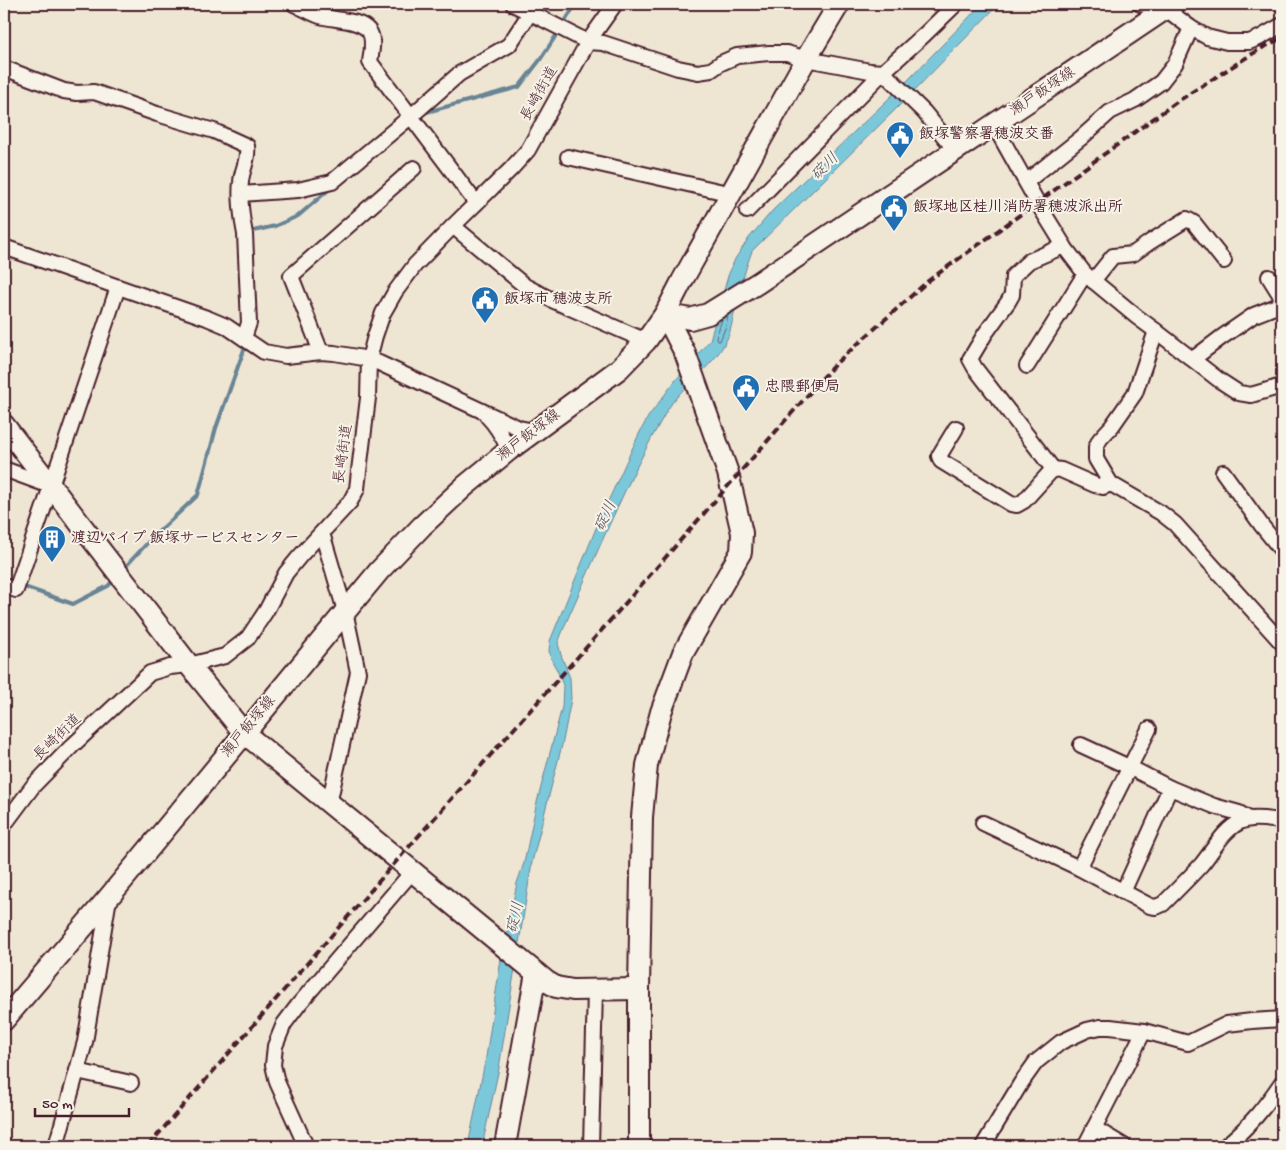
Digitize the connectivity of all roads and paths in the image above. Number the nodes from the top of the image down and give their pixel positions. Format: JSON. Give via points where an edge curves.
{"nodes":[{"id":1,"x":294,"y":4,"type":"edge"},
{"id":2,"x":514,"y":4,"type":"edge"},
{"id":3,"x":615,"y":4,"type":"edge"},
{"id":4,"x":840,"y":4,"type":"edge"},
{"id":5,"x":956,"y":4,"type":"edge"},
{"id":6,"x":1140,"y":4,"type":"edge"},
{"id":7,"x":1169,"y":6,"type":"edge"},
{"id":8,"x":530,"y":13,"type":"junction"},
{"id":9,"x":1282,"y":25,"type":"edge"},
{"id":10,"x":1191,"y":28,"type":"junction"},
{"id":11,"x":588,"y":42,"type":"junction"},
{"id":12,"x":806,"y":59,"type":"junction"},
{"id":13,"x":4,"y":68,"type":"edge"},
{"id":14,"x":885,"y":73,"type":"junction"},
{"id":15,"x":410,"y":116,"type":"junction"},
{"id":16,"x":994,"y":125,"type":"junction"},
{"id":17,"x":956,"y":151,"type":"junction"},
{"id":18,"x":568,"y":156,"type":"dead end"},
{"id":19,"x":414,"y":168,"type":"dead end"},
{"id":20,"x":1026,"y":182,"type":"junction"},
{"id":21,"x":241,"y":194,"type":"junction"},
{"id":22,"x":732,"y":194,"type":"junction"},
{"id":23,"x":476,"y":203,"type":"junction"},
{"id":24,"x":747,"y":211,"type":"dead end"},
{"id":25,"x":453,"y":226,"type":"junction"},
{"id":26,"x":1064,"y":246,"type":"junction"},
{"id":27,"x":4,"y":247,"type":"edge"},
{"id":28,"x":1224,"y":260,"type":"dead end"},
{"id":29,"x":1089,"y":277,"type":"junction"},
{"id":30,"x":1270,"y":277,"type":"dead end"},
{"id":31,"x":118,"y":287,"type":"junction"},
{"id":32,"x":665,"y":314,"type":"junction"},
{"id":33,"x":1156,"y":330,"type":"junction"},
{"id":34,"x":244,"y":338,"type":"junction"},
{"id":35,"x":646,"y":341,"type":"junction"},
{"id":36,"x":321,"y":352,"type":"junction"},
{"id":37,"x":369,"y":359,"type":"junction"},
{"id":38,"x":1193,"y":359,"type":"junction"},
{"id":39,"x":1028,"y":366,"type":"dead end"},
{"id":40,"x":1282,"y":386,"type":"edge"},
{"id":41,"x":482,"y":412,"type":"junction"},
{"id":42,"x":4,"y":425,"type":"edge"},
{"id":43,"x":956,"y":428,"type":"dead end"},
{"id":44,"x":537,"y":430,"type":"junction"},
{"id":45,"x":509,"y":450,"type":"junction"},
{"id":46,"x":4,"y":469,"type":"edge"},
{"id":47,"x":1053,"y":469,"type":"junction"},
{"id":48,"x":1223,"y":472,"type":"dead end"},
{"id":49,"x":1111,"y":484,"type":"junction"},
{"id":50,"x":50,"y":486,"type":"junction"},
{"id":51,"x":322,"y":533,"type":"junction"},
{"id":52,"x":1282,"y":551,"type":"edge"},
{"id":53,"x":4,"y":586,"type":"edge"},
{"id":54,"x":345,"y":611,"type":"junction"},
{"id":55,"x":1282,"y":643,"type":"edge"},
{"id":56,"x":189,"y":665,"type":"junction"},
{"id":57,"x":1149,"y":729,"type":"dead end"},
{"id":58,"x":244,"y":733,"type":"junction"},
{"id":59,"x":1081,"y":745,"type":"dead end"},
{"id":60,"x":1129,"y":767,"type":"junction"},
{"id":61,"x":1170,"y":788,"type":"junction"},
{"id":62,"x":329,"y":804,"type":"junction"},
{"id":63,"x":1249,"y":819,"type":"junction"},
{"id":64,"x":1282,"y":821,"type":"edge"},
{"id":65,"x":982,"y":823,"type":"dead end"},
{"id":66,"x":4,"y":825,"type":"edge"},
{"id":67,"x":1079,"y":868,"type":"junction"},
{"id":68,"x":412,"y":872,"type":"junction"},
{"id":69,"x":1123,"y":892,"type":"junction"},
{"id":70,"x":109,"y":897,"type":"junction"},
{"id":71,"x":536,"y":973,"type":"junction"},
{"id":72,"x":595,"y":990,"type":"junction"},
{"id":73,"x":639,"y":990,"type":"junction"},
{"id":74,"x":1282,"y":1019,"type":"edge"},
{"id":75,"x":4,"y":1020,"type":"edge"},
{"id":76,"x":1144,"y":1031,"type":"junction"},
{"id":77,"x":78,"y":1071,"type":"junction"},
{"id":78,"x":1282,"y":1082,"type":"edge"},
{"id":79,"x":131,"y":1083,"type":"dead end"},
{"id":80,"x":1094,"y":1128,"type":"junction"},
{"id":81,"x":56,"y":1146,"type":"edge"},
{"id":82,"x":306,"y":1146,"type":"edge"},
{"id":83,"x":505,"y":1146,"type":"edge"},
{"id":84,"x":591,"y":1146,"type":"edge"},
{"id":85,"x":639,"y":1146,"type":"edge"},
{"id":86,"x":983,"y":1146,"type":"edge"},
{"id":87,"x":1085,"y":1146,"type":"edge"},
{"id":88,"x":1124,"y":1146,"type":"edge"},
{"id":89,"x":1225,"y":1146,"type":"edge"}],
"edges":[{"from":1,"to":15,"type":"street","via":[[320,16],[360,25],[369,31],[373,42],[370,62]]},
{"from":2,"to":8,"type":"street"},
{"from":3,"to":11,"type":"street","name":"長崎街道"},
{"from":4,"to":12,"type":"street"},
{"from":5,"to":14,"type":"street"},
{"from":6,"to":7,"type":"street"},
{"from":7,"to":10,"type":"street"},
{"from":7,"to":16,"type":"street","name":"瀬戸飯塚線"},
{"from":8,"to":11,"type":"street"},
{"from":8,"to":15,"type":"street","via":[[509,45],[459,74]]},
{"from":9,"to":10,"type":"street","via":[[1249,42],[1226,42]]},
{"from":10,"to":20,"type":"street","via":[[1175,64],[1161,82],[1110,112]]},
{"from":11,"to":12,"type":"street","via":[[603,43],[698,72],[711,70],[737,56],[787,53]]},
{"from":11,"to":23,"type":"street","name":"長崎街道","via":[[528,150]]},
{"from":12,"to":14,"type":"street"},
{"from":12,"to":22,"type":"street"},
{"from":13,"to":21,"type":"street","via":[[64,91],[94,92],[214,130],[246,146],[248,155]]},
{"from":14,"to":17,"type":"street","via":[[924,112]]},
{"from":14,"to":24,"type":"street"},
{"from":15,"to":21,"type":"street","via":[[332,182],[298,190]]},
{"from":15,"to":23,"type":"street"},
{"from":16,"to":17,"type":"street","name":"瀬戸飯塚線"},
{"from":16,"to":20,"type":"street"},
{"from":17,"to":32,"type":"street","name":"瀬戸飯塚線","via":[[708,314],[690,319]]},
{"from":18,"to":22,"type":"street"},
{"from":19,"to":36,"type":"street","via":[[291,276]]},
{"from":20,"to":26,"type":"street"},
{"from":21,"to":34,"type":"street","via":[[249,307],[249,323]]},
{"from":22,"to":32,"type":"street"},
{"from":23,"to":25,"type":"street","name":"長崎街道"},
{"from":25,"to":35,"type":"street","via":[[525,286]]},
{"from":25,"to":37,"type":"street","name":"長崎街道","via":[[394,292],[383,313]]},
{"from":26,"to":29,"type":"street"},
{"from":26,"to":47,"type":"street","via":[[1029,261],[1013,276],[1012,295],[970,358]]},
{"from":27,"to":31,"type":"street"},
{"from":28,"to":29,"type":"street","via":[[1194,223],[1187,219],[1134,254],[1113,256]]},
{"from":29,"to":33,"type":"street"},
{"from":29,"to":39,"type":"street"},
{"from":30,"to":38,"type":"street","via":[[1280,293],[1277,306],[1254,315]]},
{"from":31,"to":34,"type":"street","via":[[207,318]]},
{"from":31,"to":50,"type":"street"},
{"from":32,"to":35,"type":"street","name":"瀬戸飯塚線"},
{"from":32,"to":73,"type":"street","via":[[685,353],[703,403],[731,484],[742,533],[741,552],[683,653],[660,712],[647,765],[642,817]]},
{"from":33,"to":38,"type":"street"},
{"from":33,"to":49,"type":"street","via":[[1135,393],[1096,447],[1096,459]]},
{"from":34,"to":36,"type":"street","via":[[253,346],[273,354],[286,356]]},
{"from":35,"to":44,"type":"street","name":"瀬戸飯塚線","via":[[619,369]]},
{"from":36,"to":37,"type":"street"},
{"from":37,"to":41,"type":"street"},
{"from":37,"to":51,"type":"street","name":"長崎街道","via":[[368,398],[356,490],[350,502]]},
{"from":38,"to":40,"type":"street","via":[[1239,393],[1252,395]]},
{"from":41,"to":44,"type":"street","via":[[519,428]]},
{"from":41,"to":45,"type":"street","via":[[493,422]]},
{"from":42,"to":50,"type":"street"},
{"from":43,"to":47,"type":"street","via":[[939,456],[941,461],[1012,504],[1024,501]]},
{"from":44,"to":45,"type":"street","name":"瀬戸飯塚線"},
{"from":45,"to":54,"type":"street","name":"瀬戸飯塚線","via":[[422,526]]},
{"from":46,"to":50,"type":"street"},
{"from":47,"to":49,"type":"street","via":[[1095,485]]},
{"from":48,"to":52,"type":"street"},
{"from":49,"to":55,"type":"street","via":[[1175,524]]},
{"from":50,"to":53,"type":"street","via":[[16,590]]},
{"from":50,"to":56,"type":"street"},
{"from":51,"to":54,"type":"street"},
{"from":51,"to":56,"type":"street","name":"長崎街道","via":[[286,573],[248,638],[225,656]]},
{"from":54,"to":58,"type":"street","name":"瀬戸飯塚線"},
{"from":54,"to":62,"type":"street","via":[[358,672]]},
{"from":56,"to":58,"type":"street"},
{"from":56,"to":66,"type":"street","name":"長崎街道","via":[[150,673],[71,746],[33,786]]},
{"from":57,"to":60,"type":"street"},
{"from":58,"to":62,"type":"street"},
{"from":58,"to":70,"type":"street","name":"瀬戸飯塚線"},
{"from":59,"to":60,"type":"street"},
{"from":60,"to":61,"type":"street"},
{"from":60,"to":67,"type":"street"},
{"from":61,"to":63,"type":"street"},
{"from":61,"to":69,"type":"street"},
{"from":62,"to":68,"type":"street"},
{"from":63,"to":64,"type":"street"},
{"from":63,"to":69,"type":"street","via":[[1229,830],[1164,904],[1150,906]]},
{"from":65,"to":67,"type":"street"},
{"from":67,"to":69,"type":"street"},
{"from":68,"to":71,"type":"street"},
{"from":68,"to":82,"type":"street","via":[[299,1004],[284,1024],[275,1046],[273,1065],[277,1082]]},
{"from":70,"to":75,"type":"street","name":"瀬戸飯塚線"},
{"from":70,"to":77,"type":"street"},
{"from":71,"to":72,"type":"street","via":[[556,987]]},
{"from":71,"to":83,"type":"street"},
{"from":72,"to":73,"type":"street"},
{"from":72,"to":84,"type":"street"},
{"from":73,"to":85,"type":"street"},
{"from":74,"to":76,"type":"street","via":[[1227,1024],[1188,1043]]},
{"from":76,"to":80,"type":"street"},
{"from":76,"to":86,"type":"street","via":[[1100,1027],[1062,1042],[1036,1062]]},
{"from":77,"to":79,"type":"street"},
{"from":77,"to":81,"type":"street"},
{"from":78,"to":89,"type":"street","via":[[1265,1107]]},
{"from":80,"to":87,"type":"street"},
{"from":80,"to":88,"type":"street"}]}
